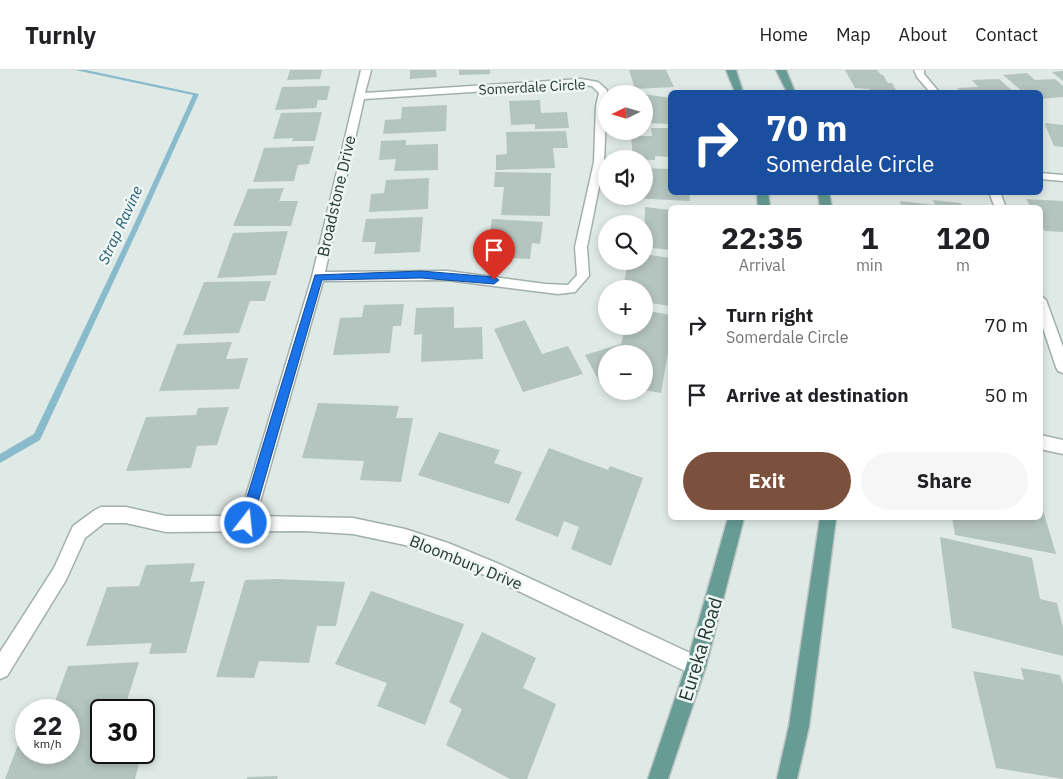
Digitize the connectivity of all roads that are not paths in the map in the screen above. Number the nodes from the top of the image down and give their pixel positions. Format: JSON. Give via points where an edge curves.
{"nodes":[{"id":1,"x":366,"y":70,"type":"edge"},
{"id":2,"x":732,"y":70,"type":"edge"},
{"id":3,"x":781,"y":70,"type":"edge"},
{"id":4,"x":919,"y":70,"type":"edge"},
{"id":5,"x":738,"y":90,"type":"edge"},
{"id":6,"x":790,"y":90,"type":"edge"},
{"id":7,"x":934,"y":90,"type":"edge"},
{"id":8,"x":359,"y":96,"type":"junction"},
{"id":9,"x":1043,"y":176,"type":"edge"},
{"id":10,"x":1063,"y":178,"type":"edge"},
{"id":11,"x":318,"y":277,"type":"junction"},
{"id":12,"x":1043,"y":309,"type":"edge"},
{"id":13,"x":1063,"y":367,"type":"edge"},
{"id":14,"x":1043,"y":443,"type":"edge"},
{"id":15,"x":1063,"y":447,"type":"edge"},
{"id":16,"x":735,"y":520,"type":"edge"},
{"id":17,"x":828,"y":520,"type":"edge"},
{"id":18,"x":246,"y":523,"type":"junction"},
{"id":19,"x":696,"y":666,"type":"junction"},
{"id":20,"x":0,"y":669,"type":"edge"},
{"id":21,"x":658,"y":779,"type":"edge"},
{"id":22,"x":787,"y":779,"type":"edge"}],
"edges":[{"from":1,"to":8,"type":"street","name":"Broadstone Drive"},
{"from":2,"to":5,"type":"main road"},
{"from":3,"to":6,"type":"main road"},
{"from":4,"to":7,"type":"street"},
{"from":8,"to":11,"type":"street","name":"Broadstone Drive"},
{"from":8,"to":11,"type":"street","name":"Somerdale Circle","via":[[581,82],[595,84],[604,92],[599,162],[581,247],[583,276],[571,289],[550,291],[466,277]]},
{"from":9,"to":10,"type":"street"},
{"from":11,"to":18,"type":"street","name":"Broadstone Drive"},
{"from":12,"to":13,"type":"street"},
{"from":14,"to":15,"type":"street"},
{"from":16,"to":19,"type":"main road","name":"Eureka Road"},
{"from":17,"to":22,"type":"main road","via":[[799,726]]},
{"from":18,"to":19,"type":"street","name":"Bloombury Drive","via":[[304,522],[353,526],[405,536],[493,570]]},
{"from":18,"to":20,"type":"street","name":"Bloombury Drive","via":[[166,524],[126,515],[101,515],[79,532],[60,574]]},
{"from":19,"to":21,"type":"main road","name":"Eureka Road"}]}
